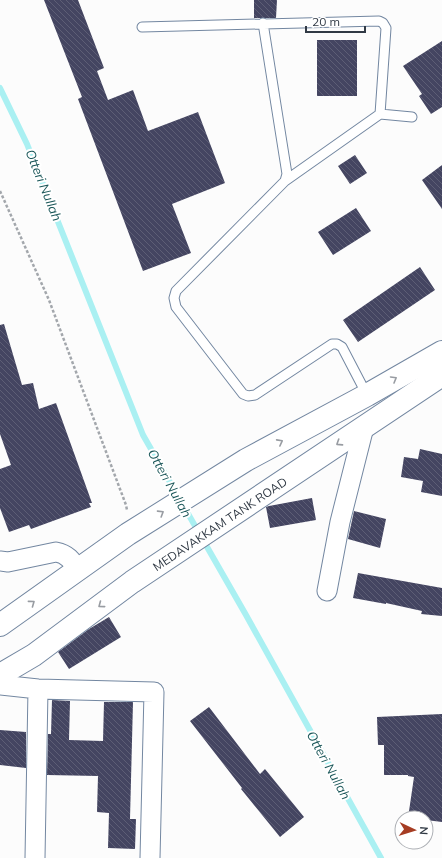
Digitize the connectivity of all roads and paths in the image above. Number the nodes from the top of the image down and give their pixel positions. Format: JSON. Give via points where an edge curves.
{"nodes":[{"id":1,"x":263,"y":23,"type":"junction"},
{"id":2,"x":142,"y":27,"type":"dead end"},
{"id":3,"x":380,"y":114,"type":"junction"},
{"id":4,"x":412,"y":117,"type":"dead end"},
{"id":5,"x":285,"y":181,"type":"junction"},
{"id":6,"x":0,"y":191,"type":"edge"},
{"id":7,"x":442,"y":352,"type":"edge"},
{"id":8,"x":442,"y":375,"type":"edge"},
{"id":9,"x":367,"y":395,"type":"junction"},
{"id":10,"x":364,"y":427,"type":"junction"},
{"id":11,"x":128,"y":534,"type":"junction"},
{"id":12,"x":0,"y":561,"type":"edge"},
{"id":13,"x":77,"y":570,"type":"junction"},
{"id":14,"x":327,"y":591,"type":"dead end"},
{"id":15,"x":0,"y":625,"type":"edge"},
{"id":16,"x":0,"y":675,"type":"edge"},
{"id":17,"x":0,"y":685,"type":"edge"},
{"id":18,"x":38,"y":689,"type":"junction"},
{"id":19,"x":35,"y":858,"type":"edge"},
{"id":20,"x":150,"y":858,"type":"edge"}],
"edges":[{"from":1,"to":2,"type":"lane"},
{"from":1,"to":3,"type":"lane","via":[[379,20],[383,23],[386,28]]},
{"from":1,"to":5,"type":"lane","via":[[287,174]]},
{"from":3,"to":4,"type":"lane"},
{"from":3,"to":5,"type":"lane"},
{"from":5,"to":9,"type":"lane","via":[[176,291],[176,307],[243,394],[255,395],[332,344],[338,344]]},
{"from":6,"to":11,"type":"path","via":[[49,300],[121,490],[126,505]]},
{"from":9,"to":7,"type":"main road","one_way":true},
{"from":8,"to":10,"type":"main road","name":"MEDAVAKKAM TANK ROAD"},
{"from":11,"to":9,"type":"main road","one_way":true,"via":[[246,460]]},
{"from":10,"to":14,"type":"street","via":[[340,522]]},
{"from":10,"to":16,"type":"main road","name":"MEDAVAKKAM TANK ROAD","one_way":true,"via":[[132,582],[34,655]]},
{"from":11,"to":13,"type":"main road"},
{"from":12,"to":13,"type":"street","via":[[8,562],[56,552],[73,561]]},
{"from":15,"to":13,"type":"main road","one_way":true},
{"from":17,"to":18,"type":"street"},
{"from":18,"to":19,"type":"street"},
{"from":18,"to":20,"type":"street","via":[[154,692]]}]}
